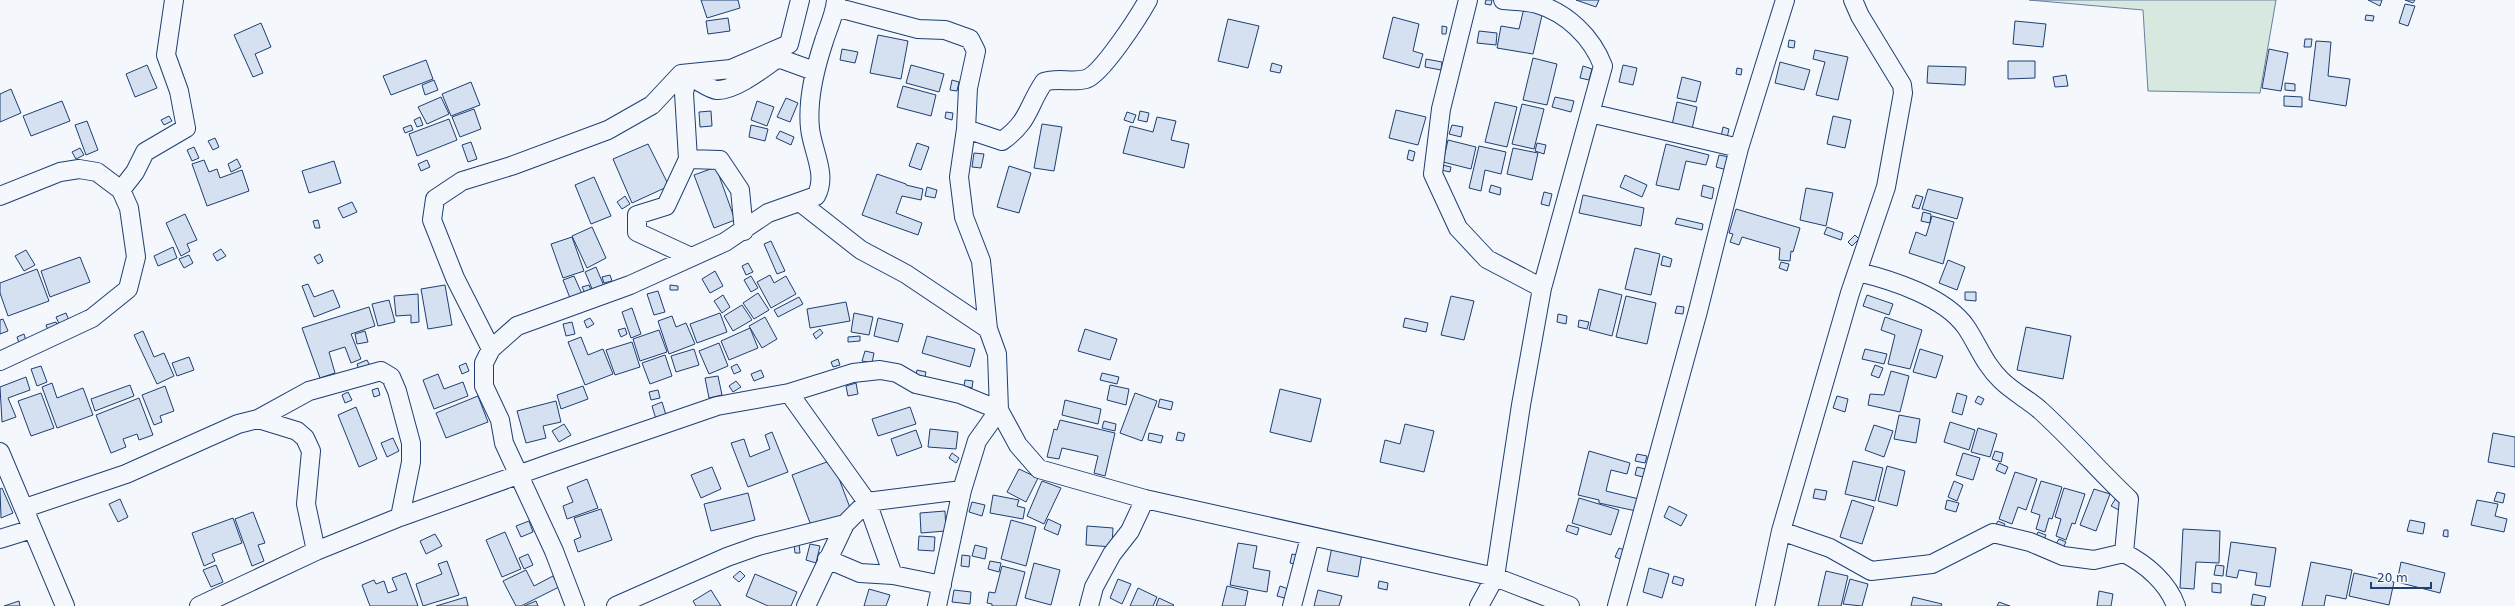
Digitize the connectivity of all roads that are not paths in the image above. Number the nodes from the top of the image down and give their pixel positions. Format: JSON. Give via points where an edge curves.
{"nodes":[{"id":1,"x":174,"y":0,"type":"edge"},
{"id":2,"x":800,"y":0,"type":"edge"},
{"id":3,"x":1148,"y":0,"type":"edge"},
{"id":4,"x":1468,"y":0,"type":"edge"},
{"id":5,"x":1503,"y":0,"type":"edge"},
{"id":6,"x":1785,"y":0,"type":"edge"},
{"id":7,"x":1854,"y":0,"type":"edge"},
{"id":8,"x":835,"y":3,"type":"edge"},
{"id":9,"x":814,"y":71,"type":"junction"},
{"id":10,"x":1590,"y":113,"type":"junction"},
{"id":11,"x":966,"y":129,"type":"junction"},
{"id":12,"x":1739,"y":148,"type":"junction"},
{"id":13,"x":688,"y":159,"type":"junction"},
{"id":14,"x":121,"y":190,"type":"junction"},
{"id":15,"x":0,"y":196,"type":"edge"},
{"id":16,"x":801,"y":203,"type":"junction"},
{"id":17,"x":744,"y":231,"type":"junction"},
{"id":18,"x":692,"y":257,"type":"junction"},
{"id":19,"x":1858,"y":272,"type":"junction"},
{"id":20,"x":1542,"y":288,"type":"junction"},
{"id":21,"x":988,"y":329,"type":"junction"},
{"id":22,"x":491,"y":349,"type":"junction"},
{"id":23,"x":0,"y":361,"type":"edge"},
{"id":24,"x":789,"y":393,"type":"junction"},
{"id":25,"x":999,"y":410,"type":"junction"},
{"id":26,"x":258,"y":419,"type":"junction"},
{"id":27,"x":0,"y":452,"type":"edge"},
{"id":28,"x":518,"y":475,"type":"junction"},
{"id":29,"x":962,"y":490,"type":"junction"},
{"id":30,"x":1145,"y":499,"type":"junction"},
{"id":31,"x":867,"y":502,"type":"junction"},
{"id":32,"x":25,"y":508,"type":"junction"},
{"id":33,"x":400,"y":517,"type":"junction"},
{"id":34,"x":845,"y":524,"type":"junction"},
{"id":35,"x":32,"y":529,"type":"junction"},
{"id":36,"x":1781,"y":531,"type":"junction"},
{"id":37,"x":1310,"y":537,"type":"junction"},
{"id":38,"x":0,"y":539,"type":"edge"},
{"id":39,"x":316,"y":551,"type":"junction"},
{"id":40,"x":2124,"y":553,"type":"junction"},
{"id":41,"x":827,"y":559,"type":"junction"},
{"id":42,"x":893,"y":575,"type":"junction"},
{"id":43,"x":1495,"y":577,"type":"junction"},
{"id":44,"x":942,"y":586,"type":"junction"},
{"id":45,"x":65,"y":606,"type":"edge"},
{"id":46,"x":199,"y":606,"type":"edge"},
{"id":47,"x":575,"y":606,"type":"edge"},
{"id":48,"x":616,"y":606,"type":"edge"},
{"id":49,"x":806,"y":606,"type":"edge"},
{"id":50,"x":937,"y":606,"type":"edge"},
{"id":51,"x":1089,"y":606,"type":"edge"},
{"id":52,"x":1292,"y":606,"type":"edge"},
{"id":53,"x":1479,"y":606,"type":"edge"},
{"id":54,"x":1570,"y":606,"type":"edge"},
{"id":55,"x":1616,"y":606,"type":"edge"},
{"id":56,"x":1764,"y":606,"type":"edge"},
{"id":57,"x":2176,"y":606,"type":"edge"}],
"edges":[{"from":1,"to":14,"type":"street","via":[[166,55],[180,91],[186,128],[144,152],[135,172]]},
{"from":2,"to":22,"type":"street","via":[[789,44],[731,69],[681,74],[652,105],[608,130],[462,181],[435,199],[432,220],[455,278]]},
{"from":3,"to":11,"type":"street","via":[[1098,71],[1082,80],[1052,79],[1044,82],[1030,111],[1015,131],[1002,141]]},
{"from":4,"to":20,"type":"street","via":[[1441,109],[1433,174],[1458,228],[1487,259]]},
{"from":5,"to":10,"type":"street","via":[[1537,4],[1569,18],[1598,52],[1603,66]]},
{"from":6,"to":12,"type":"street"},
{"from":7,"to":19,"type":"street","via":[[1860,16],[1902,85],[1903,93],[1886,187]]},
{"from":8,"to":9,"type":"street"},
{"from":8,"to":11,"type":"street","via":[[918,29],[945,30],[970,39],[976,51],[968,88]]},
{"from":9,"to":13,"type":"street","via":[[781,59],[724,89],[716,90],[694,79],[689,80],[684,86]]},
{"from":9,"to":16,"type":"street","via":[[810,128],[820,170],[820,188],[816,196]]},
{"from":10,"to":12,"type":"street"},
{"from":10,"to":20,"type":"street"},
{"from":11,"to":21,"type":"street","via":[[958,177],[964,217],[981,261]]},
{"from":12,"to":55,"type":"street","via":[[1698,311]]},
{"from":13,"to":17,"type":"street","via":[[720,160],[740,190]]},
{"from":13,"to":18,"type":"street","via":[[666,206],[637,215],[637,232]]},
{"from":14,"to":15,"type":"street","via":[[96,172],[79,169],[60,172]]},
{"from":14,"to":23,"type":"street","via":[[129,208],[136,257],[128,289],[92,318]]},
{"from":16,"to":17,"type":"street","via":[[768,214]]},
{"from":16,"to":21,"type":"street","via":[[861,250],[906,274]]},
{"from":17,"to":18,"type":"street"},
{"from":18,"to":22,"type":"street","via":[[599,298],[517,326]]},
{"from":19,"to":36,"type":"street"},
{"from":19,"to":40,"type":"street","via":[[1932,298],[1954,314],[1966,327],[1979,352],[2000,380],[2041,411],[2129,499]]},
{"from":20,"to":43,"type":"street"},
{"from":21,"to":25,"type":"street","via":[[996,354]]},
{"from":22,"to":28,"type":"street","via":[[484,363],[484,386],[500,420],[504,443]]},
{"from":24,"to":25,"type":"street","via":[[853,373],[880,370],[897,373],[916,384],[960,394]]},
{"from":24,"to":28,"type":"street","via":[[717,406]]},
{"from":24,"to":31,"type":"street"},
{"from":25,"to":29,"type":"street","via":[[977,441]]},
{"from":25,"to":30,"type":"street","via":[[1018,445],[1039,469]]},
{"from":26,"to":32,"type":"street","via":[[238,424],[126,474]]},
{"from":26,"to":33,"type":"street","via":[[309,391],[381,371],[391,377],[411,443],[411,462]]},
{"from":26,"to":39,"type":"street","via":[[297,431],[306,438],[311,451],[306,504]]},
{"from":27,"to":32,"type":"street"},
{"from":28,"to":33,"type":"street"},
{"from":28,"to":47,"type":"street","via":[[566,580]]},
{"from":29,"to":31,"type":"street"},
{"from":29,"to":44,"type":"street"},
{"from":30,"to":37,"type":"street"},
{"from":30,"to":51,"type":"street","via":[[1130,531],[1112,554],[1094,587]]},
{"from":31,"to":34,"type":"street"},
{"from":31,"to":42,"type":"street"},
{"from":32,"to":35,"type":"street"},
{"from":33,"to":39,"type":"street"},
{"from":34,"to":41,"type":"street"},
{"from":34,"to":48,"type":"street","via":[[758,546],[654,587]]},
{"from":35,"to":38,"type":"street"},
{"from":35,"to":45,"type":"street"},
{"from":36,"to":40,"type":"street","via":[[1830,548],[1871,572],[1932,564],[1993,533],[2030,542],[2064,556],[2094,560]]},
{"from":36,"to":56,"type":"street"},
{"from":37,"to":43,"type":"street"},
{"from":37,"to":52,"type":"street"},
{"from":39,"to":46,"type":"street"},
{"from":40,"to":57,"type":"street","via":[[2140,561],[2171,592]]},
{"from":41,"to":42,"type":"street","via":[[860,573]]},
{"from":41,"to":49,"type":"street"},
{"from":42,"to":44,"type":"street"},
{"from":43,"to":53,"type":"street"},
{"from":43,"to":54,"type":"street"},
{"from":44,"to":50,"type":"street"}]}
